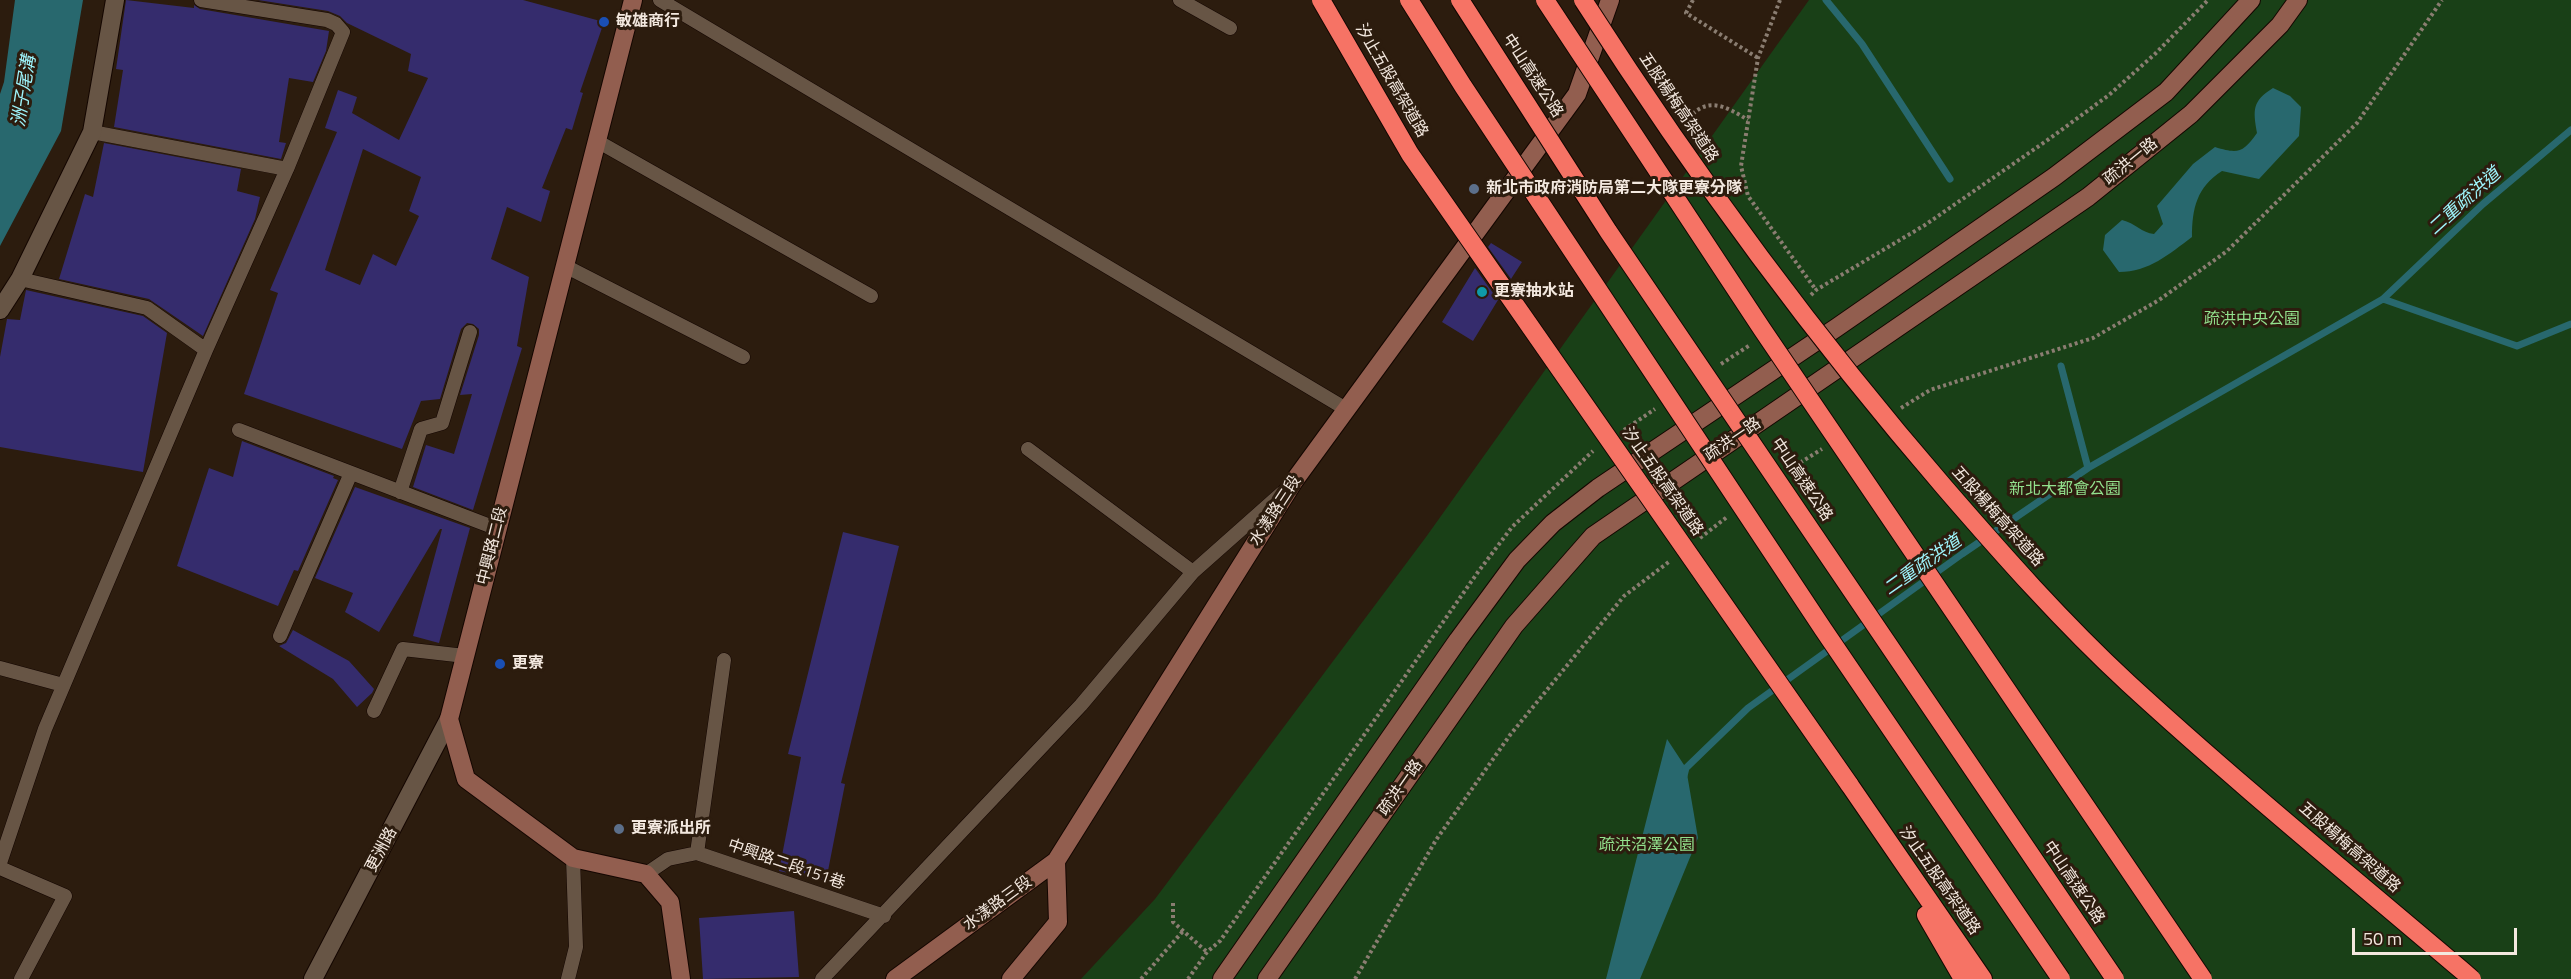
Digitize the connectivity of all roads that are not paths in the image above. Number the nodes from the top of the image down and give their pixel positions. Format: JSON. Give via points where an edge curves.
{"nodes":[{"id":1,"x":115,"y":0,"type":"edge"},
{"id":2,"x":201,"y":0,"type":"edge"},
{"id":3,"x":633,"y":0,"type":"edge"},
{"id":4,"x":660,"y":0,"type":"edge"},
{"id":5,"x":1180,"y":0,"type":"edge"},
{"id":6,"x":1321,"y":0,"type":"edge"},
{"id":7,"x":1409,"y":0,"type":"edge"},
{"id":8,"x":1460,"y":0,"type":"edge"},
{"id":9,"x":1545,"y":0,"type":"edge"},
{"id":10,"x":1582,"y":0,"type":"edge"},
{"id":11,"x":1610,"y":0,"type":"edge"},
{"id":12,"x":2251,"y":0,"type":"edge"},
{"id":13,"x":2298,"y":0,"type":"edge"},
{"id":14,"x":1230,"y":28,"type":"dead end"},
{"id":15,"x":92,"y":132,"type":"junction"},
{"id":16,"x":597,"y":141,"type":"junction"},
{"id":17,"x":287,"y":169,"type":"junction"},
{"id":18,"x":565,"y":266,"type":"junction"},
{"id":19,"x":20,"y":279,"type":"junction"},
{"id":20,"x":871,"y":296,"type":"dead end"},
{"id":21,"x":0,"y":310,"type":"edge"},
{"id":22,"x":470,"y":332,"type":"dead end"},
{"id":23,"x":206,"y":350,"type":"junction"},
{"id":24,"x":743,"y":357,"type":"dead end"},
{"id":25,"x":1346,"y":409,"type":"junction"},
{"id":26,"x":239,"y":430,"type":"dead end"},
{"id":27,"x":1028,"y":449,"type":"dead end"},
{"id":28,"x":351,"y":473,"type":"junction"},
{"id":29,"x":1294,"y":481,"type":"junction"},
{"id":30,"x":400,"y":492,"type":"junction"},
{"id":31,"x":498,"y":529,"type":"junction"},
{"id":32,"x":1193,"y":572,"type":"junction"},
{"id":33,"x":280,"y":636,"type":"dead end"},
{"id":34,"x":465,"y":656,"type":"junction"},
{"id":35,"x":724,"y":660,"type":"dead end"},
{"id":36,"x":0,"y":668,"type":"edge"},
{"id":37,"x":63,"y":685,"type":"junction"},
{"id":38,"x":374,"y":711,"type":"dead end"},
{"id":39,"x":449,"y":719,"type":"junction"},
{"id":40,"x":1849,"y":784,"type":"junction"},
{"id":41,"x":697,"y":853,"type":"junction"},
{"id":42,"x":573,"y":858,"type":"junction"},
{"id":43,"x":1056,"y":861,"type":"junction"},
{"id":44,"x":0,"y":863,"type":"edge"},
{"id":45,"x":0,"y":868,"type":"edge"},
{"id":46,"x":646,"y":874,"type":"junction"},
{"id":47,"x":884,"y":916,"type":"junction"},
{"id":48,"x":21,"y":979,"type":"edge"},
{"id":49,"x":313,"y":979,"type":"edge"},
{"id":50,"x":568,"y":979,"type":"edge"},
{"id":51,"x":681,"y":979,"type":"edge"},
{"id":52,"x":822,"y":979,"type":"edge"},
{"id":53,"x":895,"y":979,"type":"edge"},
{"id":54,"x":1011,"y":979,"type":"edge"},
{"id":55,"x":1222,"y":979,"type":"edge"},
{"id":56,"x":1267,"y":979,"type":"edge"},
{"id":57,"x":1963,"y":979,"type":"edge"},
{"id":58,"x":1983,"y":979,"type":"edge"},
{"id":59,"x":2061,"y":979,"type":"edge"},
{"id":60,"x":2115,"y":979,"type":"edge"},
{"id":61,"x":2203,"y":979,"type":"edge"},
{"id":62,"x":2472,"y":979,"type":"edge"}],
"edges":[{"from":1,"to":15,"type":"street"},
{"from":2,"to":17,"type":"lane","via":[[327,20],[343,32]]},
{"from":3,"to":16,"type":"street","name":"中興路二段"},
{"from":4,"to":25,"type":"lane"},
{"from":5,"to":14,"type":"lane"},
{"from":6,"to":40,"type":"highway","name":"汐止五股高架道路","bridge":true,"via":[[1410,154]]},
{"from":7,"to":59,"type":"highway","bridge":true,"via":[[1810,609]]},
{"from":8,"to":60,"type":"highway","name":"中山高速公路","bridge":true,"via":[[1608,231]]},
{"from":9,"to":61,"type":"highway","bridge":true,"via":[[1769,339]]},
{"from":10,"to":62,"type":"highway","name":"五股楊梅高架道路","bridge":true,"via":[[1651,105],[1771,273],[1868,398],[2010,563],[2126,682]]},
{"from":11,"to":25,"type":"street","name":"水漾路三段","via":[[1577,94]]},
{"from":12,"to":55,"type":"street","name":"疏洪一路","via":[[2166,92],[2054,177],[1598,488],[1553,524],[1517,560],[1458,640]]},
{"from":13,"to":56,"type":"street","name":"疏洪一路","via":[[2280,25],[2191,114],[2088,197],[1593,536],[1514,626]]},
{"from":15,"to":17,"type":"lane"},
{"from":15,"to":19,"type":"street"},
{"from":16,"to":18,"type":"street","name":"中興路二段"},
{"from":16,"to":20,"type":"lane"},
{"from":17,"to":23,"type":"lane"},
{"from":18,"to":24,"type":"lane"},
{"from":18,"to":31,"type":"street","name":"中興路二段"},
{"from":19,"to":21,"type":"street"},
{"from":19,"to":23,"type":"lane","via":[[147,308]]},
{"from":22,"to":30,"type":"lane","via":[[442,423],[421,429]]},
{"from":23,"to":37,"type":"lane"},
{"from":25,"to":29,"type":"street","name":"水漾路三段"},
{"from":26,"to":28,"type":"lane"},
{"from":27,"to":32,"type":"lane"},
{"from":28,"to":30,"type":"lane"},
{"from":28,"to":33,"type":"lane"},
{"from":29,"to":32,"type":"lane"},
{"from":29,"to":43,"type":"street","name":"水漾路三段"},
{"from":30,"to":31,"type":"lane"},
{"from":31,"to":34,"type":"street","name":"中興路二段"},
{"from":32,"to":47,"type":"lane","via":[[1081,705]]},
{"from":34,"to":38,"type":"lane","via":[[403,649]]},
{"from":34,"to":39,"type":"street","name":"中興路二段"},
{"from":35,"to":41,"type":"lane"},
{"from":36,"to":37,"type":"lane"},
{"from":37,"to":44,"type":"lane"},
{"from":39,"to":42,"type":"street","via":[[466,779]]},
{"from":39,"to":49,"type":"street","name":"更洲路"},
{"from":40,"to":57,"type":"highway"},
{"from":40,"to":58,"type":"highway","name":"汐止五股高架道路"},
{"from":41,"to":46,"type":"lane","via":[[668,859]]},
{"from":41,"to":47,"type":"lane","name":"中興路二段151巷"},
{"from":42,"to":46,"type":"street"},
{"from":42,"to":50,"type":"lane","via":[[576,947]]},
{"from":43,"to":53,"type":"street","name":"水漾路三段"},
{"from":43,"to":54,"type":"street","via":[[1058,922]]},
{"from":45,"to":48,"type":"lane","via":[[65,896]]},
{"from":46,"to":51,"type":"street","via":[[669,902]]},
{"from":47,"to":52,"type":"lane"}]}
